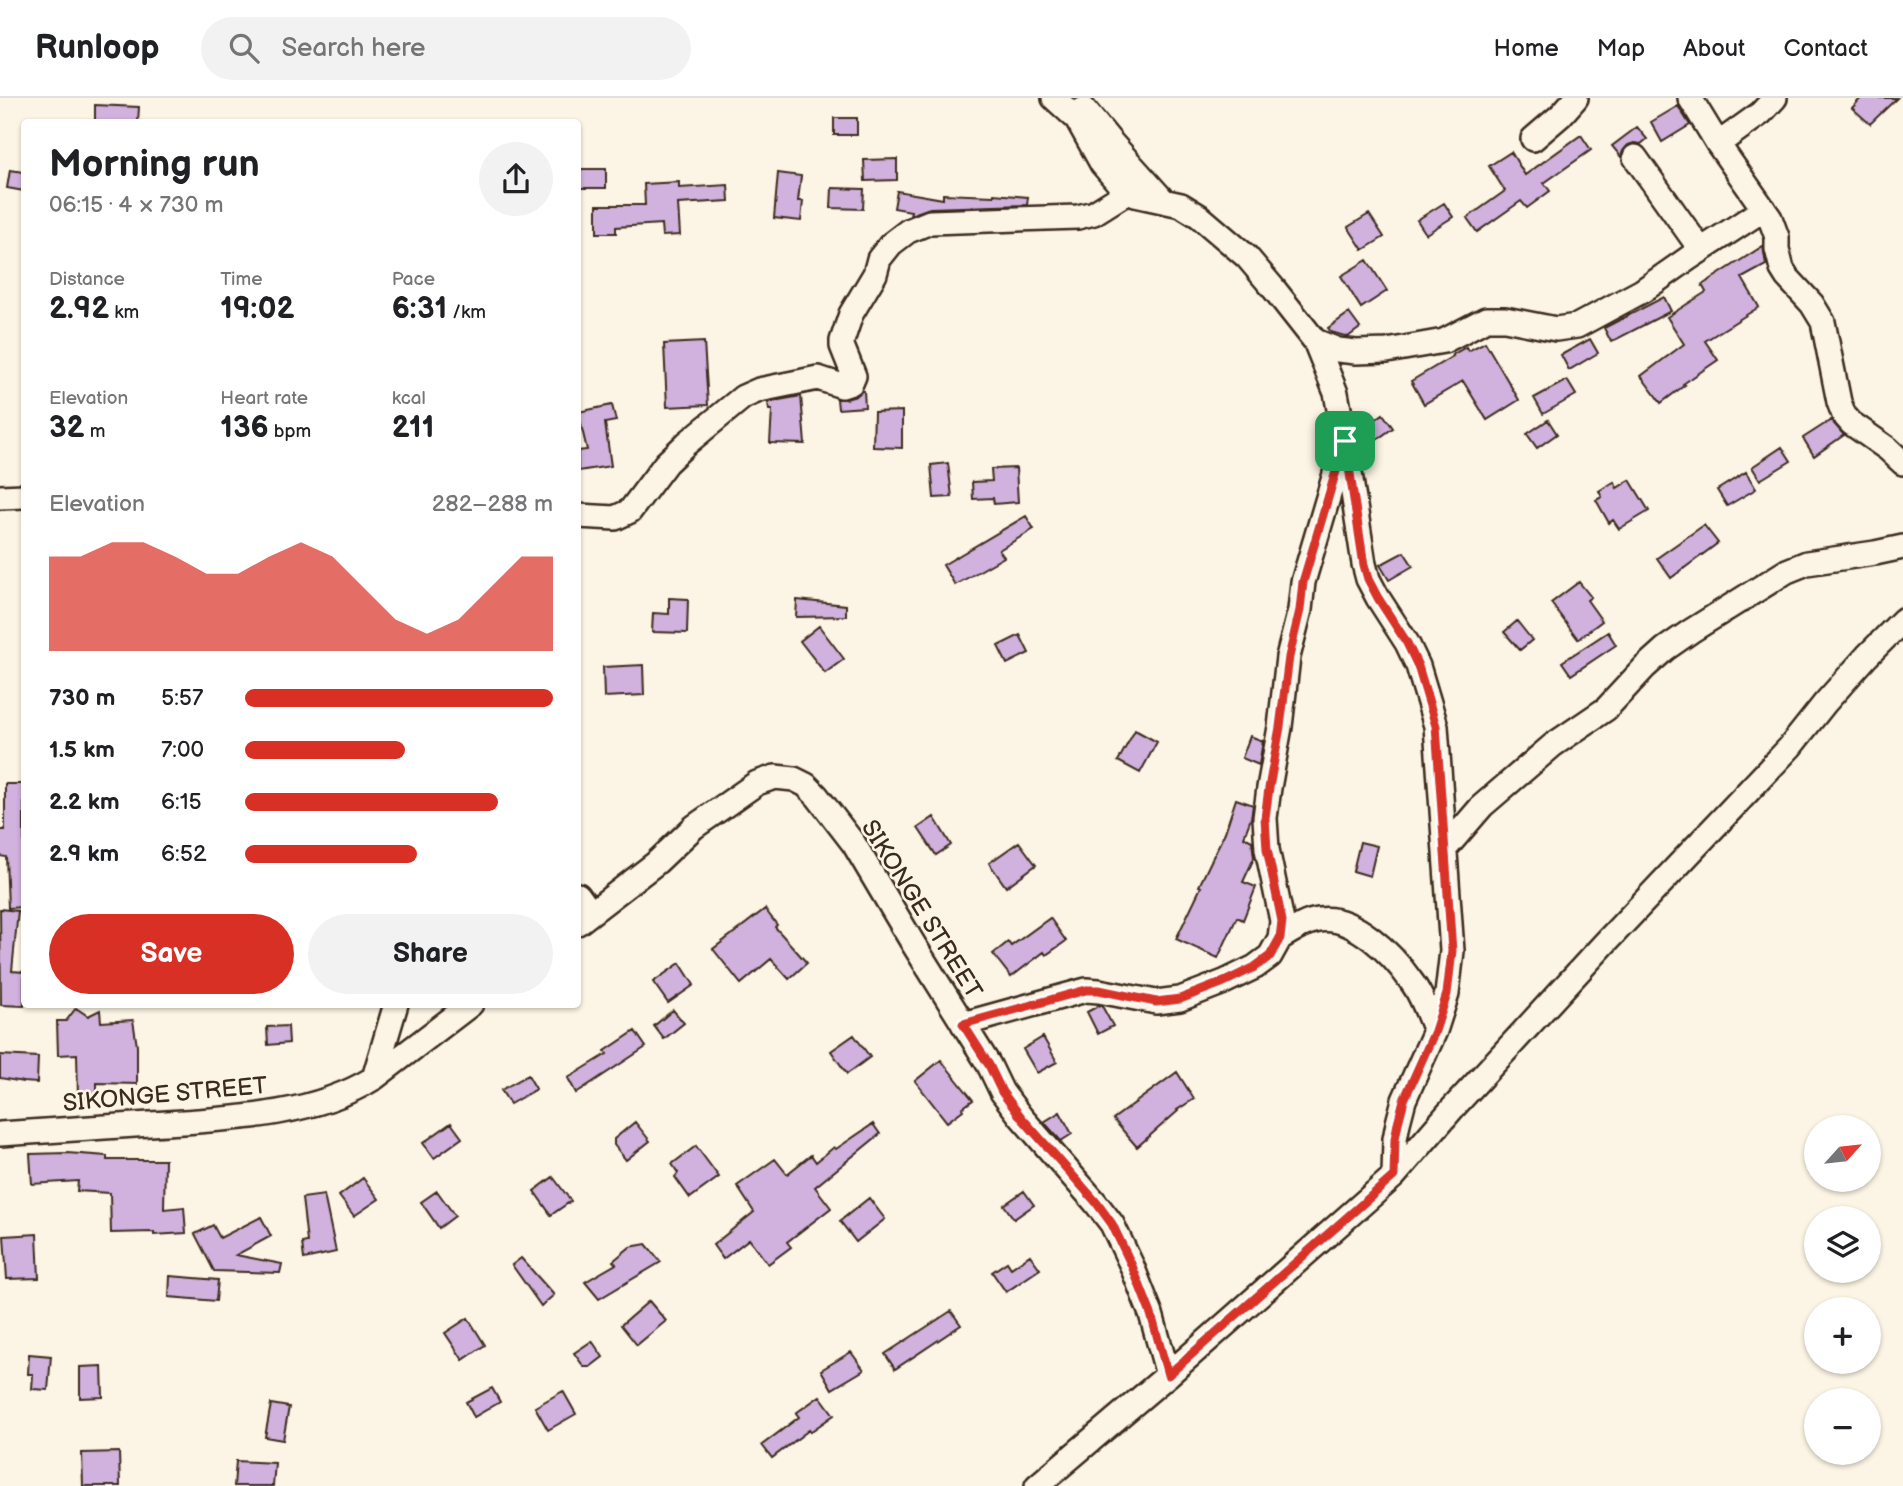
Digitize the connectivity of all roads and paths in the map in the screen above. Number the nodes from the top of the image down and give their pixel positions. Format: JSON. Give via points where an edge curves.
{"nodes":[{"id":1,"x":1054,"y":98,"type":"edge"},
{"id":2,"x":1076,"y":98,"type":"edge"},
{"id":3,"x":1576,"y":98,"type":"edge"},
{"id":4,"x":1690,"y":98,"type":"edge"},
{"id":5,"x":1775,"y":98,"type":"edge"},
{"id":6,"x":1533,"y":139,"type":"dead end"},
{"id":7,"x":1718,"y":144,"type":"junction"},
{"id":8,"x":1635,"y":157,"type":"dead end"},
{"id":9,"x":1129,"y":191,"type":"junction"},
{"id":10,"x":1163,"y":200,"type":"junction"},
{"id":11,"x":1764,"y":209,"type":"junction"},
{"id":12,"x":1701,"y":250,"type":"junction"},
{"id":13,"x":1315,"y":341,"type":"junction"},
{"id":14,"x":1345,"y":441,"type":"junction"},
{"id":15,"x":1903,"y":463,"type":"edge"},
{"id":16,"x":21,"y":496,"type":"edge"},
{"id":17,"x":0,"y":497,"type":"edge"},
{"id":18,"x":581,"y":516,"type":"edge"},
{"id":19,"x":1903,"y":547,"type":"edge"},
{"id":20,"x":1903,"y":620,"type":"edge"},
{"id":21,"x":1445,"y":849,"type":"junction"},
{"id":22,"x":582,"y":910,"type":"edge"},
{"id":23,"x":1280,"y":938,"type":"junction"},
{"id":24,"x":395,"y":1008,"type":"edge"},
{"id":25,"x":466,"y":1008,"type":"edge"},
{"id":26,"x":963,"y":1024,"type":"junction"},
{"id":27,"x":1435,"y":1031,"type":"junction"},
{"id":28,"x":374,"y":1078,"type":"junction"},
{"id":29,"x":0,"y":1134,"type":"edge"},
{"id":30,"x":1394,"y":1176,"type":"junction"},
{"id":31,"x":1168,"y":1375,"type":"junction"},
{"id":32,"x":1037,"y":1486,"type":"edge"}],
"edges":[{"from":1,"to":9,"type":"street","via":[[1077,120],[1102,164]]},
{"from":2,"to":10,"type":"street"},
{"from":3,"to":6,"type":"street"},
{"from":4,"to":7,"type":"street"},
{"from":5,"to":7,"type":"street","via":[[1762,113]]},
{"from":7,"to":11,"type":"street"},
{"from":8,"to":12,"type":"street"},
{"from":9,"to":10,"type":"street"},
{"from":9,"to":18,"type":"street","via":[[1086,216],[930,222],[899,236],[879,259],[842,341],[854,376],[851,383],[842,386],[818,378],[743,397],[666,463],[630,511],[615,518]]},
{"from":10,"to":13,"type":"street","via":[[1199,216],[1247,257]]},
{"from":11,"to":12,"type":"street"},
{"from":11,"to":15,"type":"street","via":[[1774,229],[1782,269],[1823,321],[1844,415]]},
{"from":12,"to":13,"type":"street","via":[[1642,291],[1577,326],[1556,329],[1486,319],[1444,341],[1387,351],[1338,350]]},
{"from":13,"to":14,"type":"street","via":[[1336,393]]},
{"from":14,"to":21,"type":"street","via":[[1368,579],[1418,666],[1436,726]]},
{"from":14,"to":23,"type":"street","via":[[1303,582],[1265,818],[1282,921]]},
{"from":16,"to":17,"type":"street"},
{"from":19,"to":21,"type":"street","via":[[1787,570],[1690,631],[1645,667],[1605,709],[1502,788]]},
{"from":20,"to":30,"type":"street"},
{"from":21,"to":27,"type":"street","via":[[1452,951],[1447,994]]},
{"from":22,"to":26,"type":"street","name":"SIKONGE STREET","via":[[656,863],[694,828],[757,783],[775,777],[794,779],[817,796],[854,844]]},
{"from":23,"to":26,"type":"street","via":[[1270,956],[1255,967],[1180,999],[1156,1002],[1086,990]]},
{"from":23,"to":27,"type":"street","via":[[1322,919],[1362,930],[1412,981]]},
{"from":24,"to":28,"type":"street"},
{"from":25,"to":28,"type":"street","name":"SIKONGE STREET"},
{"from":26,"to":31,"type":"street","name":"SIKONGE STREET","via":[[1002,1092],[1112,1224],[1151,1314]]},
{"from":27,"to":30,"type":"street","via":[[1404,1100],[1395,1139]]},
{"from":28,"to":29,"type":"street","name":"SIKONGE STREET","via":[[359,1088],[290,1110],[210,1121]]},
{"from":30,"to":31,"type":"street"},
{"from":31,"to":32,"type":"street"}]}
